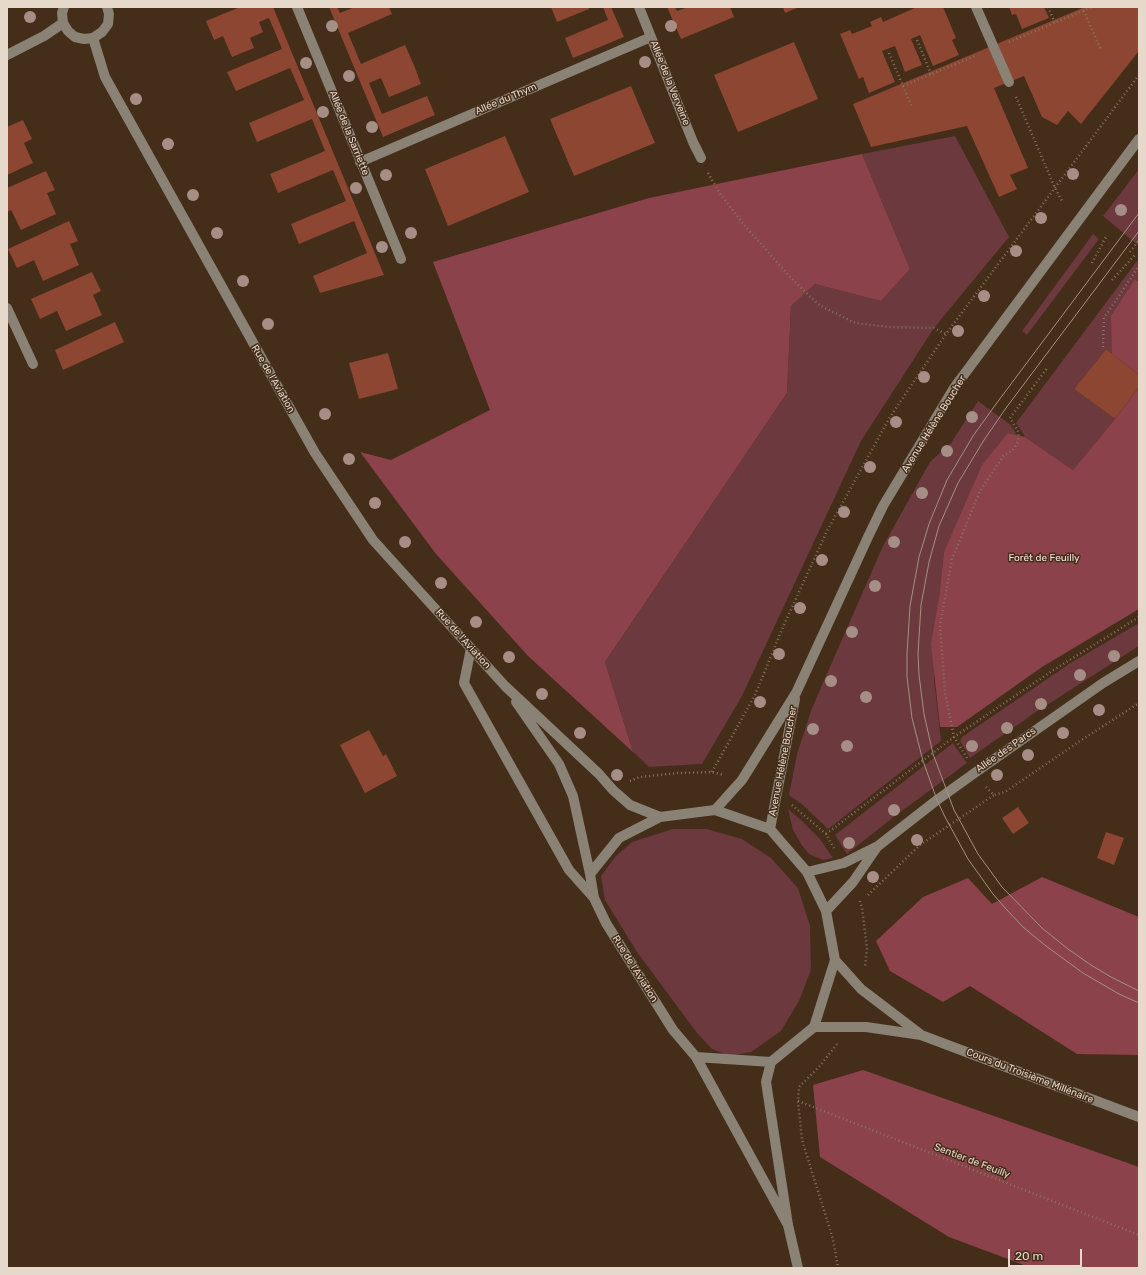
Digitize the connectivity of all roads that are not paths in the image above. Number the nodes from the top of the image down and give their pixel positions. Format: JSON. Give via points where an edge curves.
{"nodes":[{"id":1,"x":64,"y":7,"type":"edge"},
{"id":2,"x":107,"y":7,"type":"edge"},
{"id":3,"x":297,"y":7,"type":"edge"},
{"id":4,"x":638,"y":7,"type":"edge"},
{"id":5,"x":976,"y":7,"type":"edge"},
{"id":6,"x":63,"y":23,"type":"junction"},
{"id":7,"x":651,"y":37,"type":"junction"},
{"id":8,"x":94,"y":38,"type":"junction"},
{"id":9,"x":7,"y":55,"type":"edge"},
{"id":10,"x":1009,"y":82,"type":"road end"},
{"id":11,"x":1139,"y":138,"type":"edge"},
{"id":12,"x":701,"y":158,"type":"road end"},
{"id":13,"x":360,"y":162,"type":"junction"},
{"id":14,"x":401,"y":259,"type":"dead end"},
{"id":15,"x":7,"y":308,"type":"edge"},
{"id":16,"x":33,"y":364,"type":"dead end"},
{"id":17,"x":471,"y":648,"type":"junction"},
{"id":18,"x":1139,"y":662,"type":"edge"},
{"id":19,"x":505,"y":686,"type":"junction"},
{"id":20,"x":796,"y":693,"type":"junction"},
{"id":21,"x":715,"y":810,"type":"junction"},
{"id":22,"x":660,"y":817,"type":"junction"},
{"id":23,"x":770,"y":829,"type":"junction"},
{"id":24,"x":878,"y":846,"type":"junction"},
{"id":25,"x":807,"y":872,"type":"junction"},
{"id":26,"x":590,"y":874,"type":"junction"},
{"id":27,"x":594,"y":898,"type":"junction"},
{"id":28,"x":826,"y":911,"type":"junction"},
{"id":29,"x":835,"y":960,"type":"junction"},
{"id":30,"x":814,"y":1027,"type":"junction"},
{"id":31,"x":921,"y":1035,"type":"junction"},
{"id":32,"x":696,"y":1057,"type":"junction"},
{"id":33,"x":771,"y":1062,"type":"junction"},
{"id":34,"x":1139,"y":1117,"type":"edge"},
{"id":35,"x":788,"y":1225,"type":"junction"},
{"id":36,"x":798,"y":1268,"type":"edge"}],
"edges":[{"from":1,"to":6,"type":"street"},
{"from":2,"to":8,"type":"street","via":[[108,24]]},
{"from":3,"to":13,"type":"street","name":"Allée de la Sarriette"},
{"from":4,"to":7,"type":"street","name":"Allée de la Verveine"},
{"from":5,"to":10,"type":"street"},
{"from":6,"to":8,"type":"street","via":[[75,37]]},
{"from":6,"to":9,"type":"street"},
{"from":7,"to":12,"type":"street","name":"Allée de la Verveine"},
{"from":7,"to":13,"type":"street","name":"Allée du Thym"},
{"from":8,"to":17,"type":"street","name":"Rue de l'Aviation","via":[[105,77],[315,453],[373,540]]},
{"from":11,"to":20,"type":"street","name":"Avenue Hélène Boucher","via":[[954,388],[880,512]]},
{"from":13,"to":14,"type":"street","name":"Allée de la Sarriette"},
{"from":15,"to":16,"type":"street"},
{"from":17,"to":19,"type":"street","name":"Rue de l'Aviation"},
{"from":17,"to":27,"type":"street","via":[[464,683],[569,870]]},
{"from":18,"to":24,"type":"street","name":"Allée des Parcs","via":[[1103,683],[976,772]]},
{"from":19,"to":22,"type":"street","name":"Rue de l'Aviation","via":[[630,805]]},
{"from":19,"to":26,"type":"street","name":"Rue de l'Aviation","via":[[559,764],[573,796]]},
{"from":20,"to":21,"type":"street","name":"Avenue Hélène Boucher","via":[[742,780]]},
{"from":20,"to":23,"type":"street","name":"Avenue Hélène Boucher"},
{"from":21,"to":22,"type":"street","name":"Rue de l'Aviation"},
{"from":21,"to":23,"type":"street","name":"Rue de l'Aviation"},
{"from":22,"to":26,"type":"street","name":"Rue de l'Aviation","via":[[619,838]]},
{"from":23,"to":25,"type":"street"},
{"from":24,"to":25,"type":"street","name":"Allée des Parcs","via":[[844,863]]},
{"from":24,"to":28,"type":"street","name":"Allée des Parcs","via":[[853,882]]},
{"from":25,"to":28,"type":"street"},
{"from":26,"to":27,"type":"street","name":"Rue de l'Aviation"},
{"from":27,"to":32,"type":"street","name":"Rue de l'Aviation","via":[[606,923],[673,1030]]},
{"from":28,"to":29,"type":"street"},
{"from":29,"to":30,"type":"street"},
{"from":29,"to":31,"type":"street","name":"Cours du Troisième Millénaire","via":[[861,989]]},
{"from":30,"to":31,"type":"street","name":"Cours du Troisième Millénaire","via":[[866,1027]]},
{"from":30,"to":33,"type":"street"},
{"from":31,"to":34,"type":"street","name":"Cours du Troisième Millénaire"},
{"from":32,"to":33,"type":"street"},
{"from":32,"to":35,"type":"street","name":"Rue de l'Aviation"},
{"from":33,"to":35,"type":"street","name":"Rue de l'Aviation","via":[[766,1082]]},
{"from":35,"to":36,"type":"street","name":"Rue de l'Aviation"}]}
